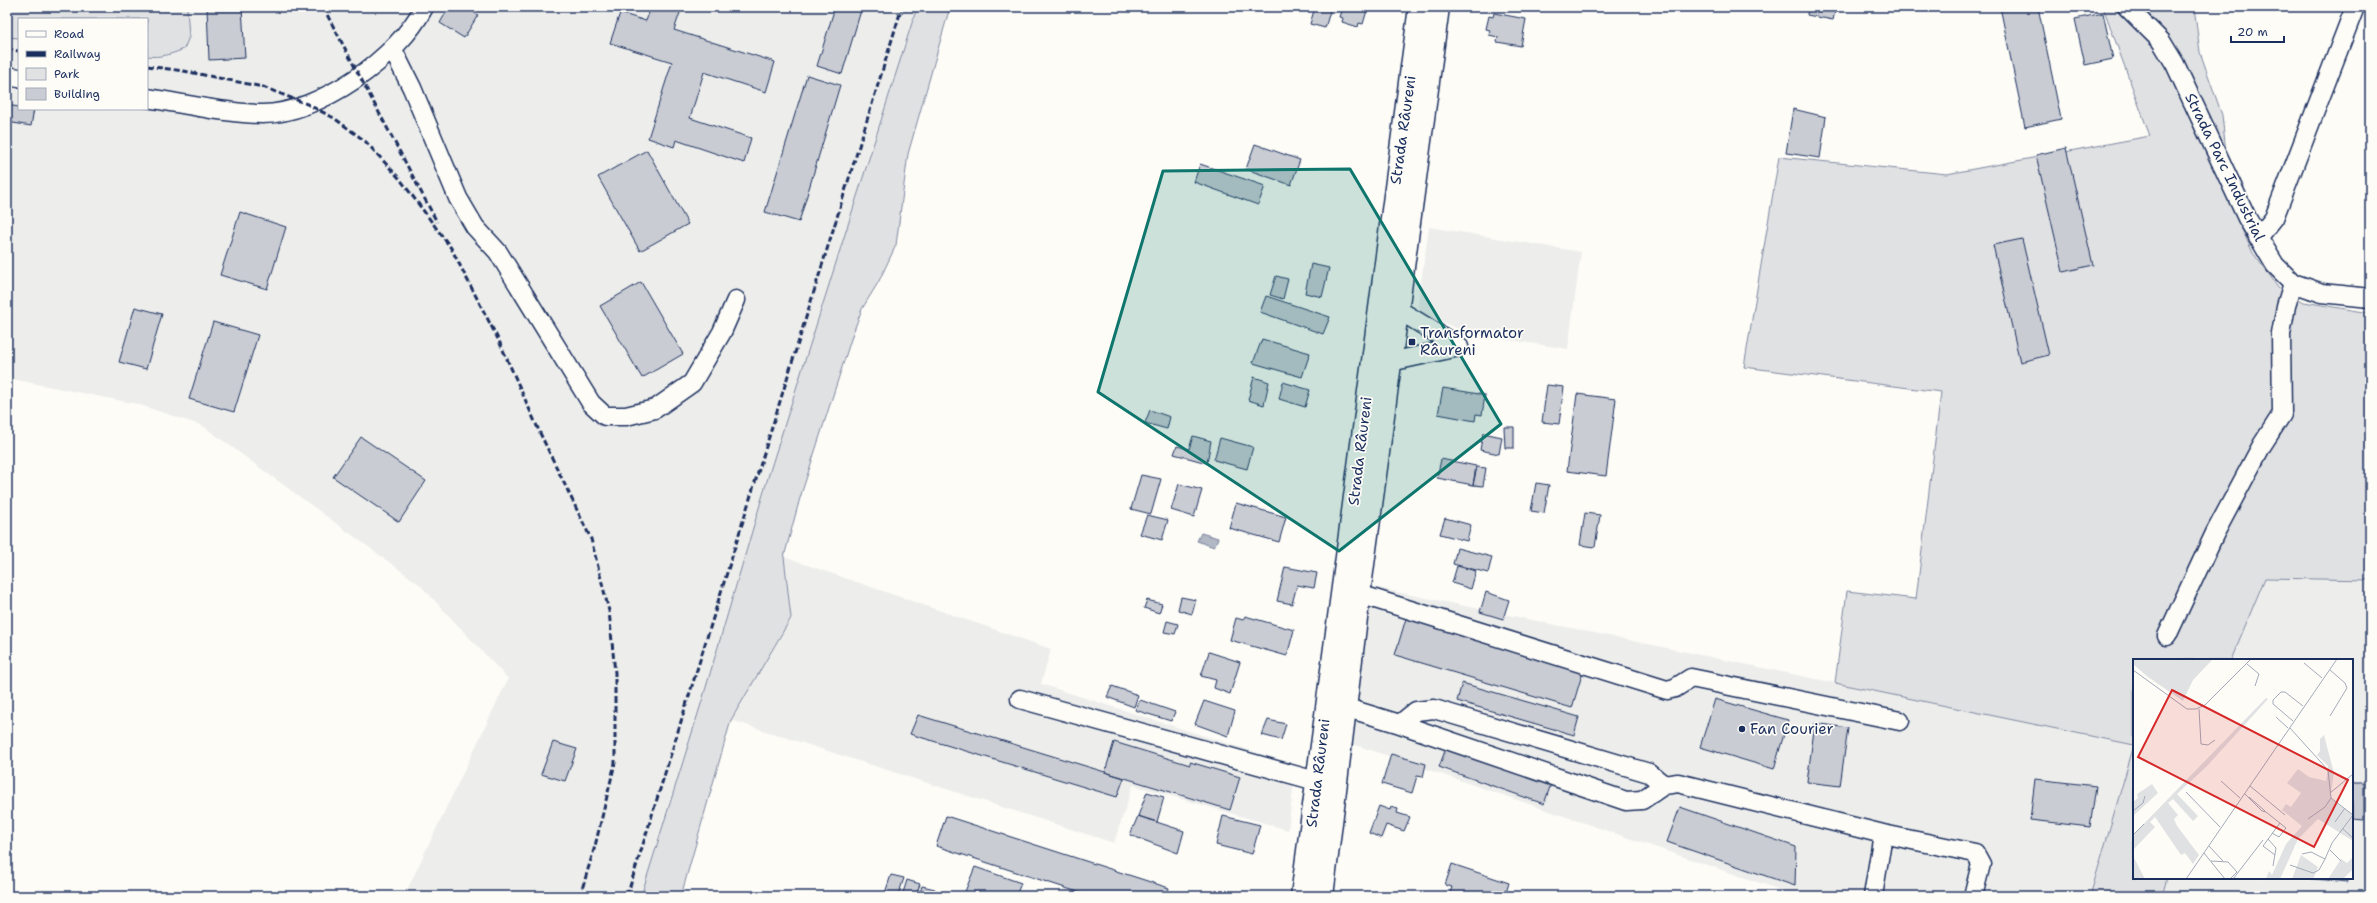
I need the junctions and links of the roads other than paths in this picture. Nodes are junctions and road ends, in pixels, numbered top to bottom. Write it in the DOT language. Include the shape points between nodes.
graph roads {
  1 [pos="424,7"];
  2 [pos="1420,7"];
  3 [pos="1438,7"];
  4 [pos="2127,7"];
  5 [pos="2355,7"];
  6 [pos="393,50"];
  7 [pos="7,76"];
  8 [pos="18,78"];
  9 [pos="148,98"];
  10 [pos="2258,238"];
  11 [pos="2294,283"];
  12 [pos="2370,298"];
  13 [pos="736,300"];
  14 [pos="1397,309"];
  15 [pos="1390,362"];
  16 [pos="1359,594"];
  17 [pos="2167,636"];
  18 [pos="1020,699"];
  19 [pos="1344,707"];
  20 [pos="1900,721"];
  21 [pos="1400,724"];
  22 [pos="1316,781"];
  23 [pos="1664,784"];
  24 [pos="1883,834"];
  25 [pos="1302,896"];
  26 [pos="1322,896"];
  27 [pos="1873,896"];
  28 [pos="1972,896"];
  1 -- 6 [label="street"];
  2 -- 22 [label="main road, Strada Râureni"];
  3 -- 14 [label="main road, Strada Râureni"];
  4 -- 10 [label="street, Strada Parc Industrial" via="2161,42 2175,64 2215,153"];
  5 -- 10 [label="street" via="2274,218"];
  6 -- 9 [label="street" via="362,75 307,104 288,110 262,114"];
  6 -- 13 [label="street" via="412,88 461,204 475,227 498,252 591,403 605,416 626,416 655,409 692,383 722,332"];
  7 -- 8 [label="street"];
  10 -- 11 [label="street, Strada Parc Industrial" via="2275,265"];
  11 -- 12 [label="street, Strada Parc Industrial" via="2322,293"];
  11 -- 17 [label="street" via="2286,306 2281,334 2282,414 2262,445 2215,533"];
  14 -- 15 [label="main road, Strada Râureni"];
  14 -- 15 [label="street" via="1459,347"];
  15 -- 16 [label="main road, Strada Râureni"];
  16 -- 19 [label="main road, Strada Râureni"];
  16 -- 20 [label="street" via="1667,690 1691,678"];
  18 -- 22 [label="street"];
  19 -- 21 [label="street"];
  19 -- 26 [label="main road, Strada Râureni"];
  21 -- 23 [label="street" via="1416,711 1434,709 1649,773"];
  21 -- 23 [label="street" via="1626,801 1642,800"];
  22 -- 25 [label="main road, Strada Râureni"];
  23 -- 24 [label="street" via="1678,783"];
  24 -- 27 [label="street"];
  24 -- 28 [label="street" via="1975,853 1981,864"];
}
